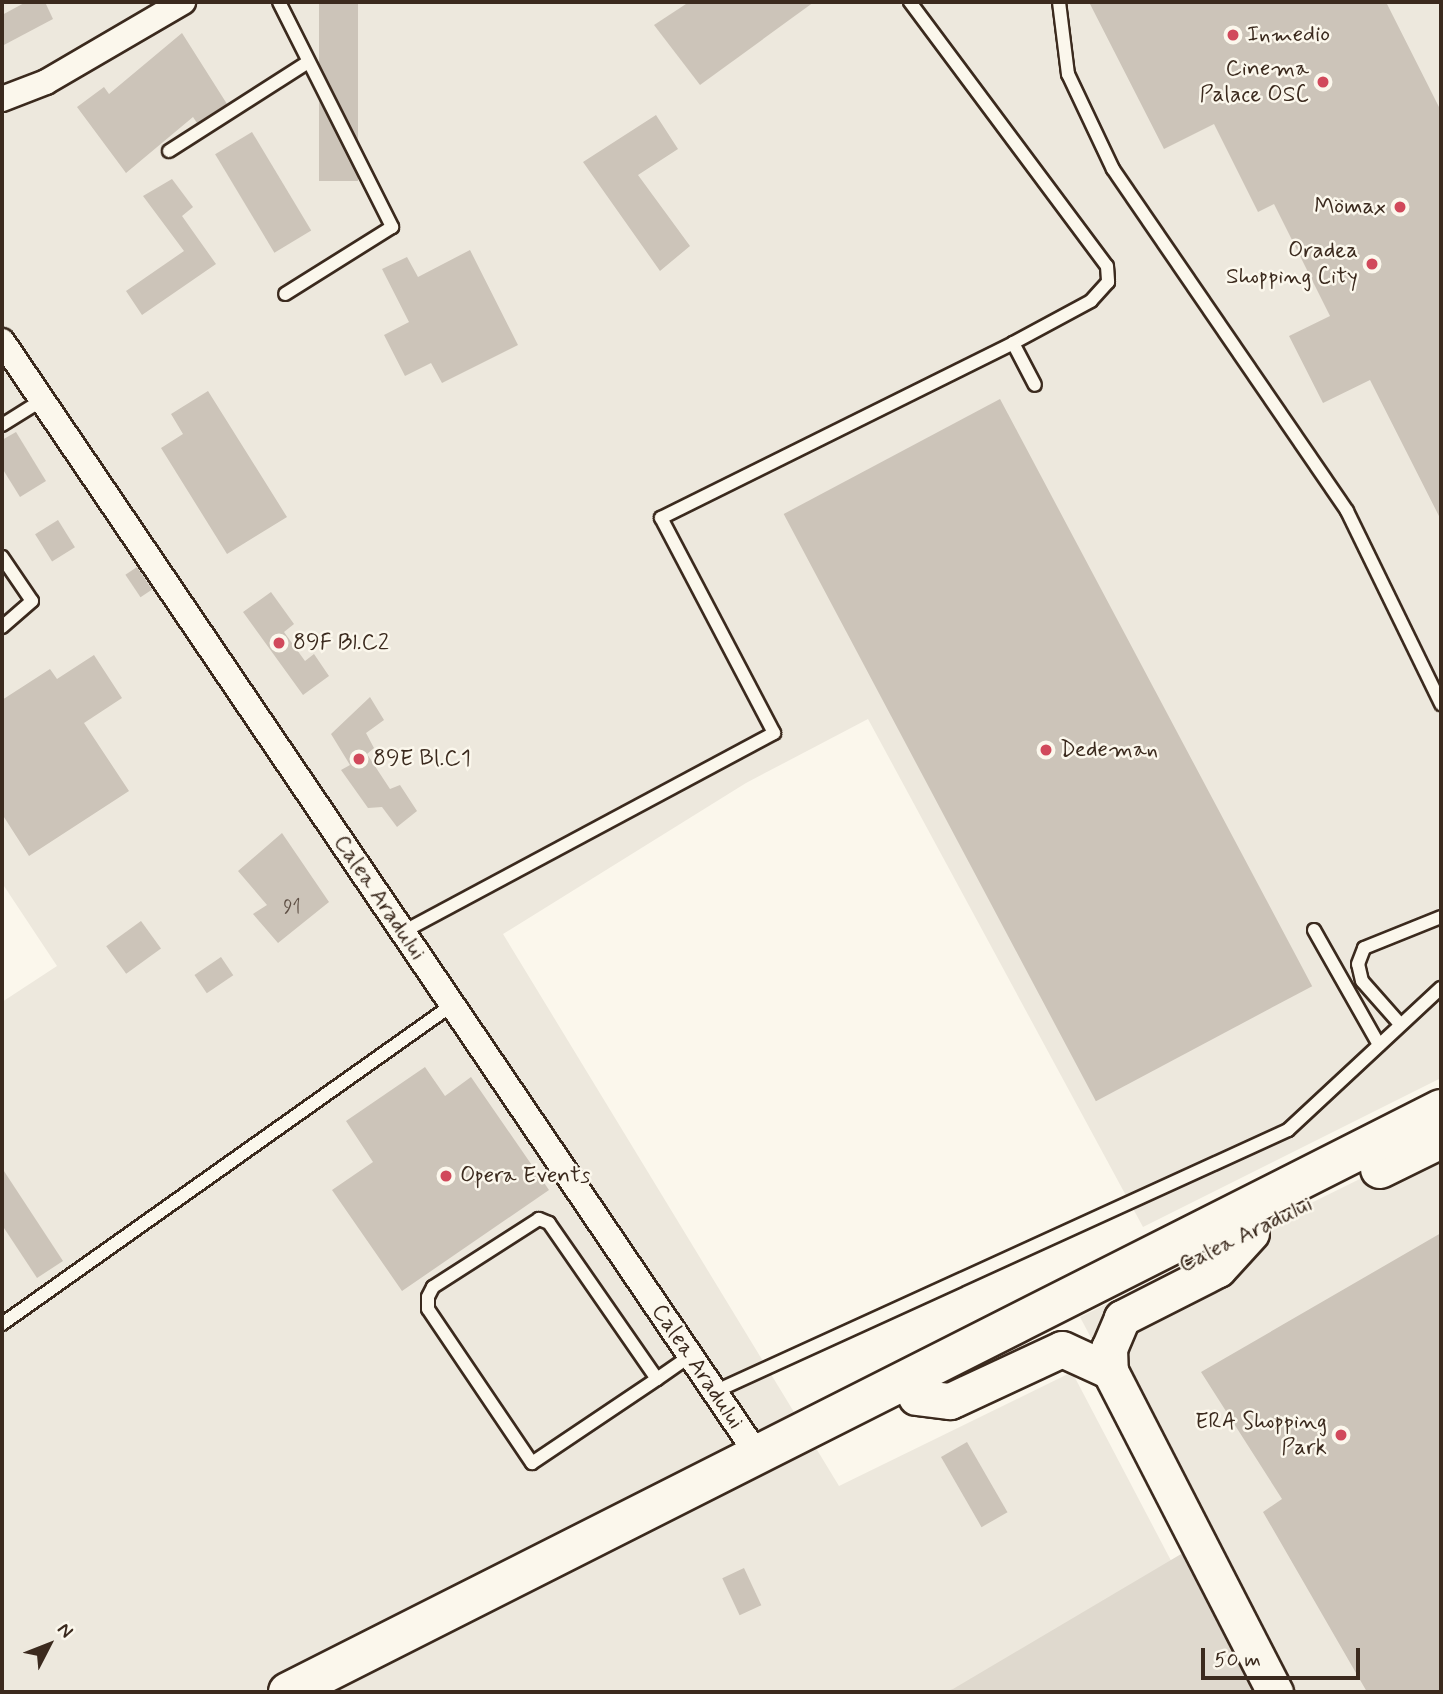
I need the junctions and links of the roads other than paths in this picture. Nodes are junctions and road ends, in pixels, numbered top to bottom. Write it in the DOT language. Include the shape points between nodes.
graph roads {
  1 [pos="183,2"];
  2 [pos="279,2"];
  3 [pos="911,2"];
  4 [pos="1059,2"];
  5 [pos="308,62"];
  6 [pos="2,99"];
  7 [pos="169,151"];
  8 [pos="285,294"];
  9 [pos="2,341"];
  10 [pos="1013,343"];
  11 [pos="1035,384"];
  12 [pos="42,400"];
  13 [pos="2,425"];
  14 [pos="2,557"];
  15 [pos="2,627"];
  16 [pos="1441,704"];
  17 [pos="1441,917"];
  18 [pos="1314,930"];
  19 [pos="403,932"];
  20 [pos="1441,988"];
  21 [pos="452,1005"];
  22 [pos="1400,1024"];
  23 [pos="1379,1045"];
  24 [pos="1441,1109"];
  25 [pos="1441,1139"];
  26 [pos="1251,1233"];
  27 [pos="2,1324"];
  28 [pos="690,1356"];
  29 [pos="1110,1371"];
  30 [pos="657,1379"];
  31 [pos="714,1392"];
  32 [pos="916,1397"];
  33 [pos="757,1454"];
  34 [pos="288,1692"];
  35 [pos="341,1692"];
  36 [pos="1275,1692"];
  1 -- 6 [label="street" via="46,82"];
  2 -- 5 [label="lane"];
  3 -- 10 [label="lane" via="1107,266 1108,282 1091,302"];
  4 -- 16 [label="lane" via="1068,74 1113,169 1347,510"];
  5 -- 7 [label="lane"];
  5 -- 8 [label="lane" via="392,227"];
  9 -- 12 [label="street, Calea Aradului"];
  10 -- 11 [label="lane"];
  10 -- 19 [label="lane" via="661,519 774,733"];
  12 -- 13 [label="lane"];
  12 -- 19 [label="street, Calea Aradului"];
  14 -- 15 [label="lane" via="32,601"];
  17 -- 22 [label="lane" via="1364,948 1358,964 1362,981"];
  18 -- 23 [label="lane"];
  19 -- 21 [label="street, Calea Aradului"];
  20 -- 22 [label="lane"];
  21 -- 27 [label="lane"];
  21 -- 28 [label="street, Calea Aradului"];
  22 -- 23 [label="lane"];
  23 -- 31 [label="lane" via="1312,1112 1266,1141"];
  24 -- 33 [label="highway, Calea Aradului"];
  25 -- 26 [label="highway, Calea Aradului"];
  26 -- 29 [label="street" via="1218,1269 1122,1318 1108,1348"];
  26 -- 32 [label="highway, Calea Aradului"];
  28 -- 30 [label="lane"];
  28 -- 31 [label="street, Calea Aradului"];
  29 -- 32 [label="street" via="1062,1349 950,1401"];
  29 -- 36 [label="street"];
  30 -- 30 [label="lane" via="532,1463 428,1309 428,1297 433,1287 539,1219 549,1223"];
  31 -- 33 [label="street, Calea Aradului"];
  32 -- 35 [label="highway, Calea Aradului"];
  33 -- 34 [label="highway, Calea Aradului"];
}
